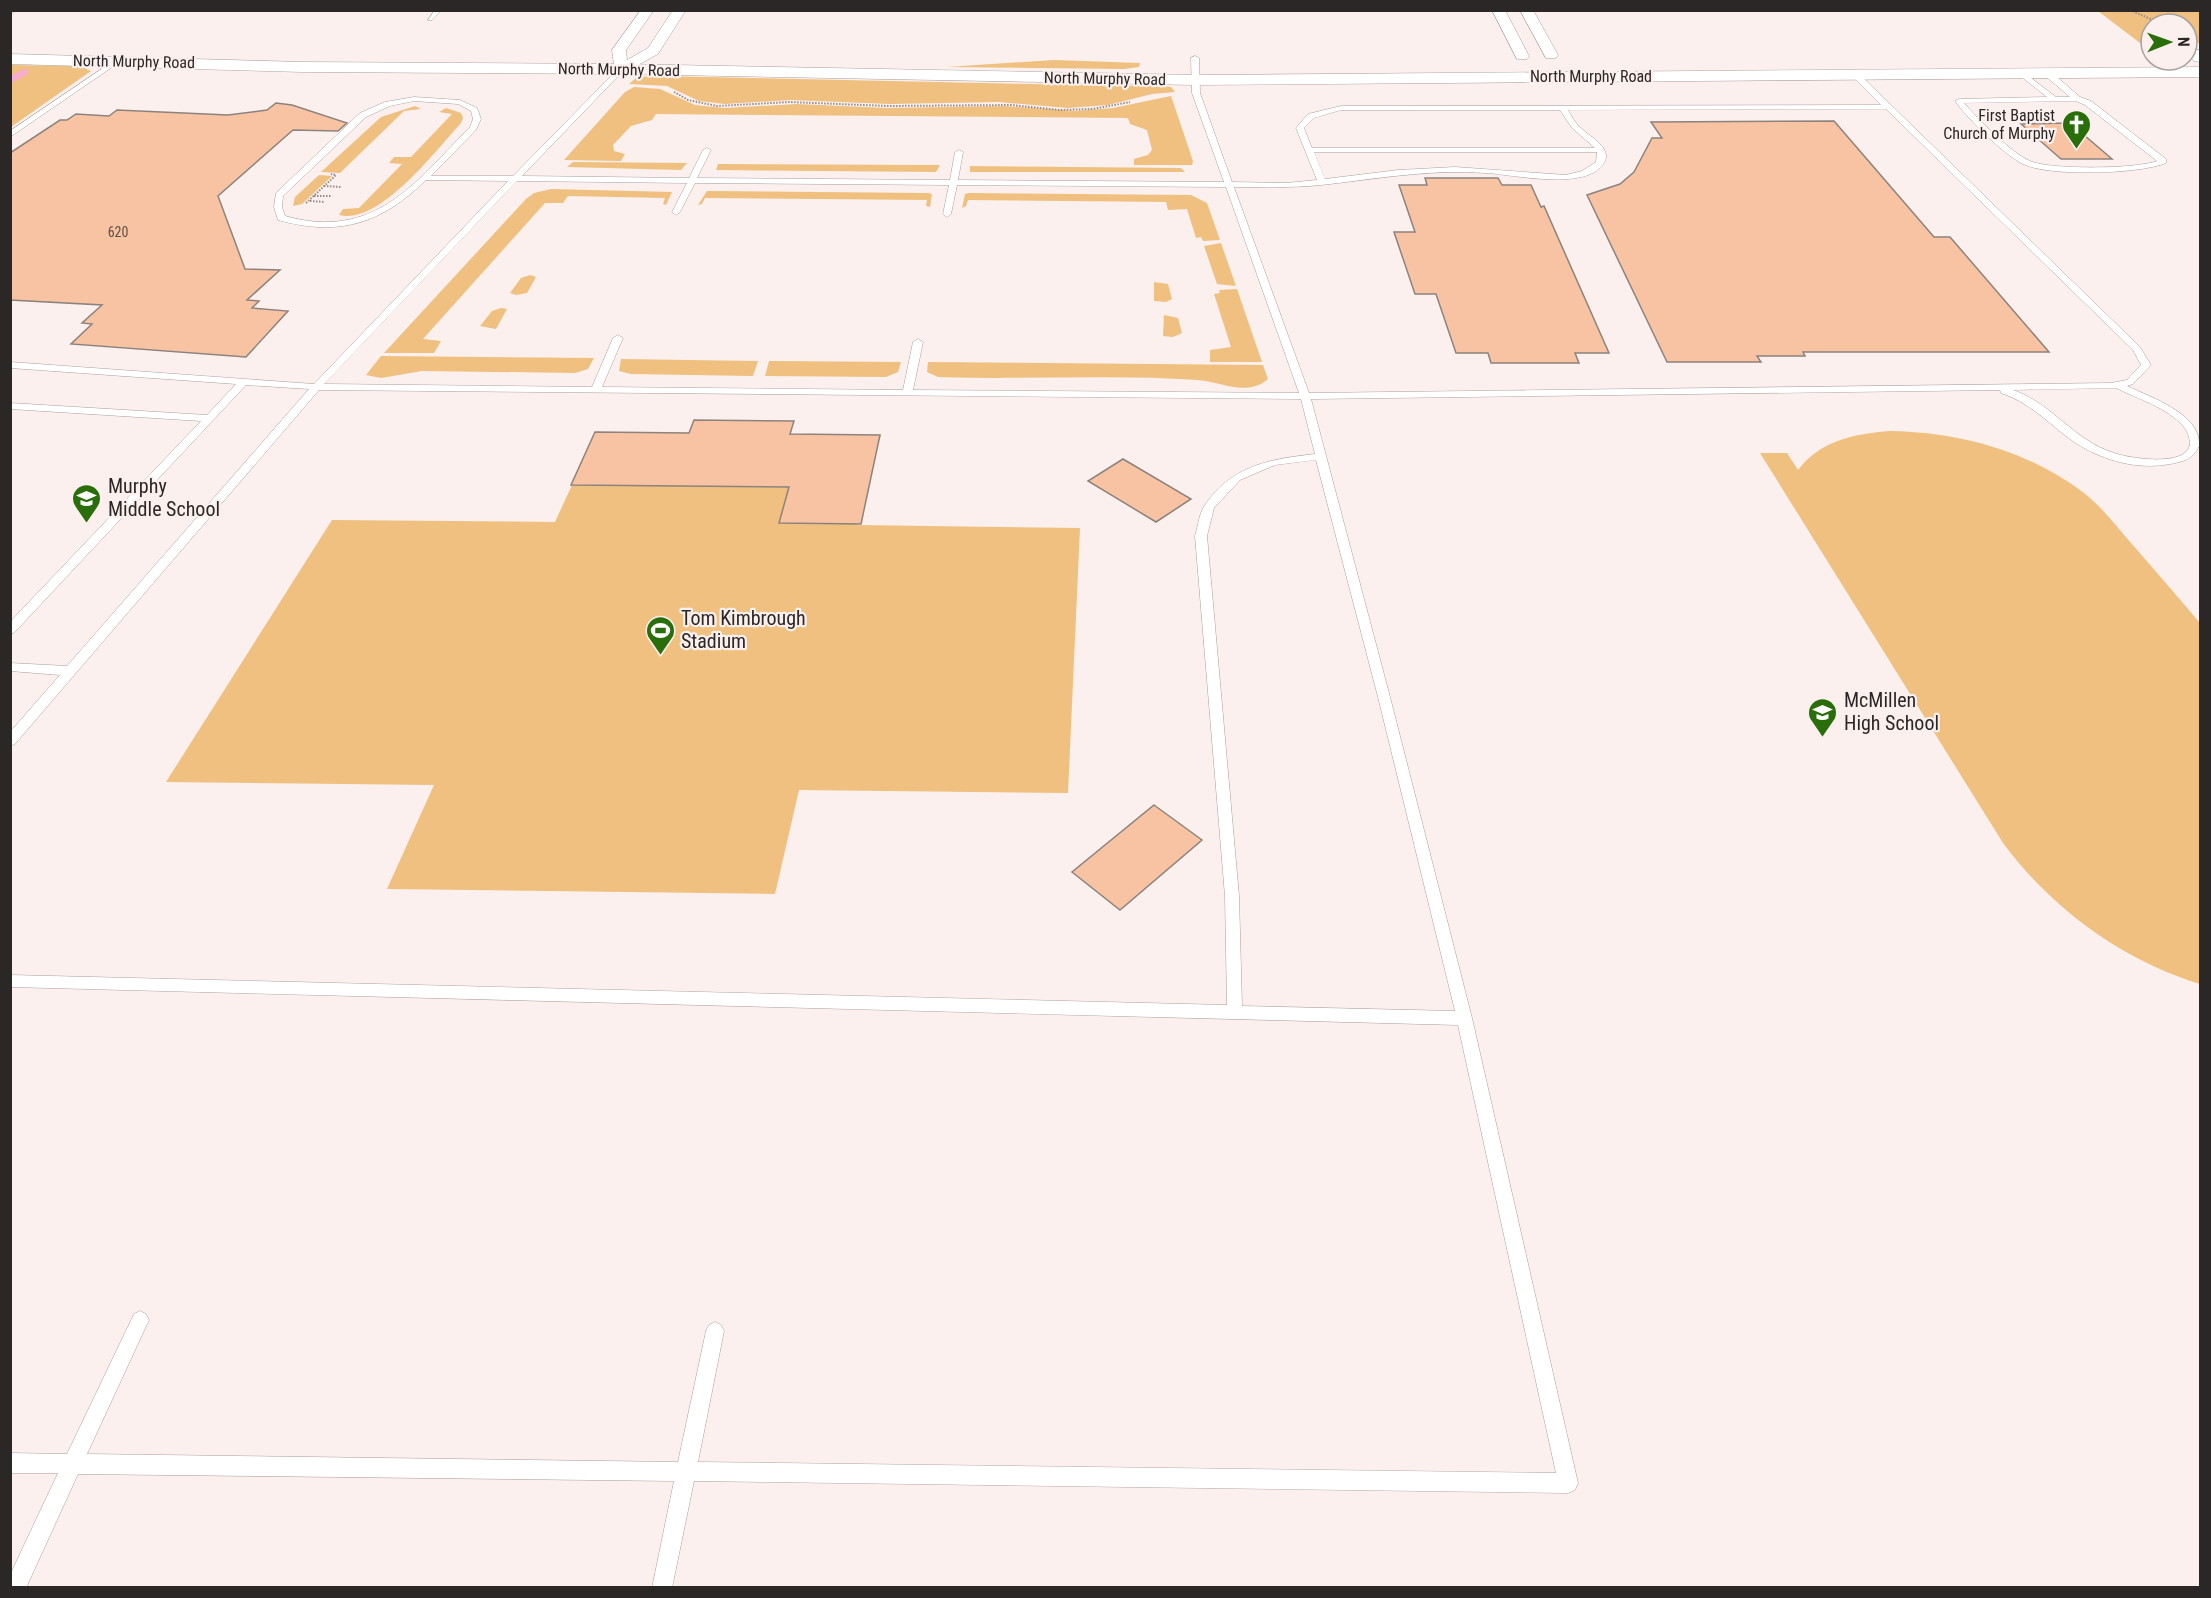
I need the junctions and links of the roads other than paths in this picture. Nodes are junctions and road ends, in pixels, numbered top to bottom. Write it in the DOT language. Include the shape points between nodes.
graph roads {
  1 [pos="439,10"];
  2 [pos="648,10"];
  3 [pos="680,10"];
  4 [pos="1498,10"];
  5 [pos="1526,10"];
  6 [pos="430,19"];
  7 [pos="10,43"];
  8 [pos="71,44"];
  9 [pos="599,50"];
  10 [pos="619,50"];
  11 [pos="653,51"];
  12 [pos="676,51"];
  13 [pos="1551,55"];
  14 [pos="1573,55"];
  15 [pos="1499,56"];
  16 [pos="1522,56"];
  17 [pos="1189,58"];
  18 [pos="1218,58"];
  19 [pos="10,59"];
  20 [pos="117,61"];
  21 [pos="2139,64"];
  22 [pos="620,69"];
  23 [pos="2046,72"];
  24 [pos="2022,73"];
  25 [pos="1854,74"];
  26 [pos="1195,80"];
  27 [pos="2054,99"];
  28 [pos="2077,99"];
  29 [pos="1888,107"];
  30 [pos="1563,108"];
  31 [pos="10,135"];
  32 [pos="707,150"];
  33 [pos="1308,150"];
  34 [pos="1600,150"];
  35 [pos="959,152"];
  36 [pos="424,178"];
  37 [pos="514,178"];
  38 [pos="692,180"];
  39 [pos="1322,182"];
  40 [pos="953,183"];
  41 [pos="1229,186"];
  42 [pos="676,212"];
  43 [pos="946,214"];
  44 [pos="618,338"];
  45 [pos="918,342"];
  46 [pos="10,365"];
  47 [pos="244,381"];
  48 [pos="2118,385"];
  49 [pos="316,387"];
  50 [pos="1988,387"];
  51 [pos="596,390"];
  52 [pos="907,393"];
  53 [pos="1305,396"];
  54 [pos="10,406"];
  55 [pos="209,418"];
  56 [pos="1321,456"];
  57 [pos="10,630"];
  58 [pos="10,667"];
  59 [pos="71,671"];
  60 [pos="10,741"];
  61 [pos="10,981"];
  62 [pos="1235,1012"];
  63 [pos="1464,1018"];
  64 [pos="140,1320"];
  65 [pos="715,1331"];
  66 [pos="10,1463"];
  67 [pos="72,1464"];
  68 [pos="686,1471"];
  69 [pos="15,1587"];
  70 [pos="662,1587"];
  1 -- 6 [label="lane"];
  2 -- 10 [label="street"];
  3 -- 11 [label="street"];
  4 -- 16 [label="street"];
  5 -- 13 [label="street"];
  7 -- 8 [label="main road, North Murphy Road"];
  9 -- 10 [label="main road, North Murphy Road"];
  10 -- 11 [label="main road, North Murphy Road"];
  10 -- 22 [label="street"];
  11 -- 12 [label="main road, North Murphy Road"];
  11 -- 22 [label="street"];
  13 -- 14 [label="main road, North Murphy Road"];
  13 -- 16 [label="main road, North Murphy Road"];
  15 -- 16 [label="main road, North Murphy Road"];
  17 -- 18 [label="main road"];
  17 -- 26 [label="lane"];
  19 -- 20 [label="main road, North Murphy Road"];
  20 -- 22 [label="main road, North Murphy Road" via="303,67"];
  20 -- 31 [label="lane"];
  21 -- 23 [label="main road, North Murphy Road"];
  22 -- 26 [label="main road, North Murphy Road"];
  22 -- 37 [label="lane"];
  23 -- 24 [label="main road, North Murphy Road"];
  23 -- 28 [label="lane"];
  24 -- 25 [label="main road, North Murphy Road"];
  24 -- 27 [label="lane"];
  25 -- 26 [label="main road, North Murphy Road"];
  25 -- 29 [label="lane"];
  26 -- 41 [label="lane" via="1196,93"];
  27 -- 28 [label="lane"];
  27 -- 28 [label="lane" via="1959,101 2017,156 2038,167 2149,167 2163,161 2088,103"];
  29 -- 30 [label="lane"];
  29 -- 48 [label="lane" via="2137,349 2146,365 2130,382"];
  30 -- 33 [label="lane" via="1330,110 1311,116 1300,128"];
  30 -- 34 [label="lane" via="1579,131"];
  32 -- 38 [label="lane"];
  33 -- 34 [label="lane"];
  33 -- 39 [label="lane"];
  34 -- 39 [label="lane" via="1602,158 1596,166 1568,177 1464,170 1378,174"];
  35 -- 40 [label="lane"];
  36 -- 36 [label="lane" via="473,128 477,118 474,110 460,102 414,99 388,104 363,115 279,195 278,207 281,218 295,223 344,225 392,207"];
  36 -- 37 [label="lane"];
  37 -- 38 [label="lane"];
  37 -- 49 [label="lane"];
  38 -- 40 [label="lane"];
  38 -- 42 [label="lane"];
  39 -- 41 [label="lane"];
  40 -- 41 [label="lane"];
  40 -- 43 [label="lane"];
  41 -- 53 [label="lane"];
  44 -- 51 [label="lane"];
  45 -- 52 [label="lane"];
  46 -- 47 [label="lane"];
  47 -- 49 [label="lane"];
  47 -- 55 [label="lane"];
  48 -- 50 [label="lane"];
  48 -- 50 [label="lane" via="2161,405 2186,423 2196,440 2188,455 2166,462 2115,456 2072,436 2035,402"];
  49 -- 51 [label="lane"];
  49 -- 59 [label="lane"];
  50 -- 53 [label="lane"];
  51 -- 52 [label="lane"];
  52 -- 53 [label="lane"];
  53 -- 56 [label="lane"];
  54 -- 55 [label="lane"];
  55 -- 57 [label="lane"];
  56 -- 62 [label="lane" via="1273,462 1236,478 1209,507 1201,536 1232,896"];
  56 -- 63 [label="lane"];
  58 -- 59 [label="lane"];
  59 -- 60 [label="lane"];
  61 -- 62 [label="lane"];
  62 -- 63 [label="lane"];
  63 -- 68 [label="lane" via="1568,1483"];
  64 -- 67 [label="lane"];
  65 -- 68 [label="lane"];
  66 -- 67 [label="lane"];
  67 -- 68 [label="lane"];
  67 -- 69 [label="lane"];
  68 -- 70 [label="lane"];
}
